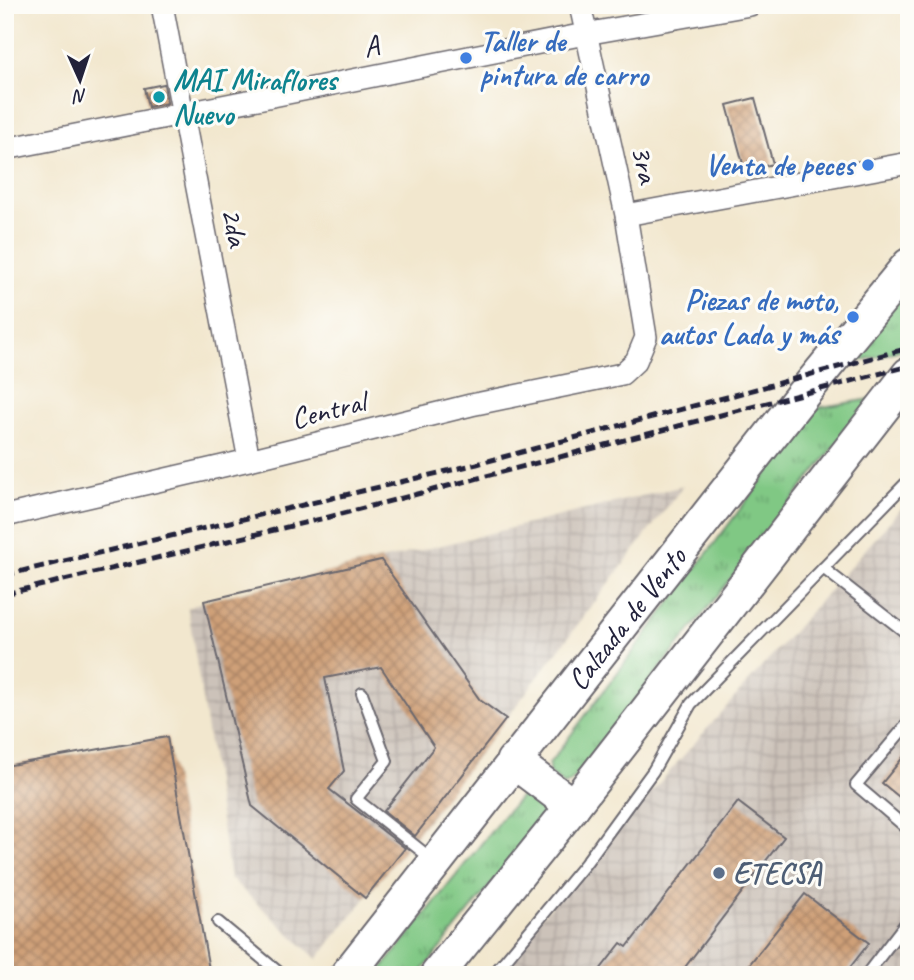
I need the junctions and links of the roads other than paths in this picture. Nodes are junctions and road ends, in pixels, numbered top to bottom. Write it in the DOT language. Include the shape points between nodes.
graph roads {
  1 [pos="162,5"];
  2 [pos="579,5"];
  3 [pos="750,5"];
  4 [pos="585,34"];
  5 [pos="183,114"];
  6 [pos="5,149"];
  7 [pos="909,163"];
  8 [pos="626,215"];
  9 [pos="909,265"];
  10 [pos="646,337"];
  11 [pos="909,374"];
  12 [pos="249,460"];
  13 [pos="909,480"];
  14 [pos="5,516"];
  15 [pos="823,568"];
  16 [pos="909,635"];
  17 [pos="362,693"];
  18 [pos="909,722"];
  19 [pos="513,761"];
  20 [pos="573,806"];
  21 [pos="909,830"];
  22 [pos="435,862"];
  23 [pos="909,919"];
  24 [pos="218,922"];
  25 [pos="282,975"];
  26 [pos="347,975"];
  27 [pos="437,975"];
  28 [pos="493,975"];
  29 [pos="866,975"];
  1 -- 5 [label="street, 2da"];
  2 -- 4 [label="street, 3ra"];
  3 -- 4 [label="street, A"];
  4 -- 5 [label="street, A"];
  4 -- 8 [label="street, 3ra"];
  5 -- 6 [label="street, A"];
  5 -- 12 [label="street, 2da"];
  7 -- 8 [label="street"];
  8 -- 10 [label="street, 3ra"];
  9 -- 19 [label="main road, Calzada de Vento"];
  10 -- 12 [label="street, Central" via="636,361 622,374 471,405"];
  11 -- 20 [label="main road"];
  12 -- 14 [label="street, Central"];
  13 -- 15 [label="lane"];
  15 -- 16 [label="lane"];
  15 -- 28 [label="lane" via="691,704 645,781 585,864"];
  17 -- 22 [label="lane" via="387,761 356,799"];
  18 -- 21 [label="lane" via="856,785"];
  19 -- 20 [label="main road"];
  19 -- 22 [label="main road, Calzada de Vento"];
  20 -- 27 [label="main road"];
  22 -- 26 [label="main road, Calzada de Vento"];
  23 -- 29 [label="lane"];
  24 -- 25 [label="lane"];
}
